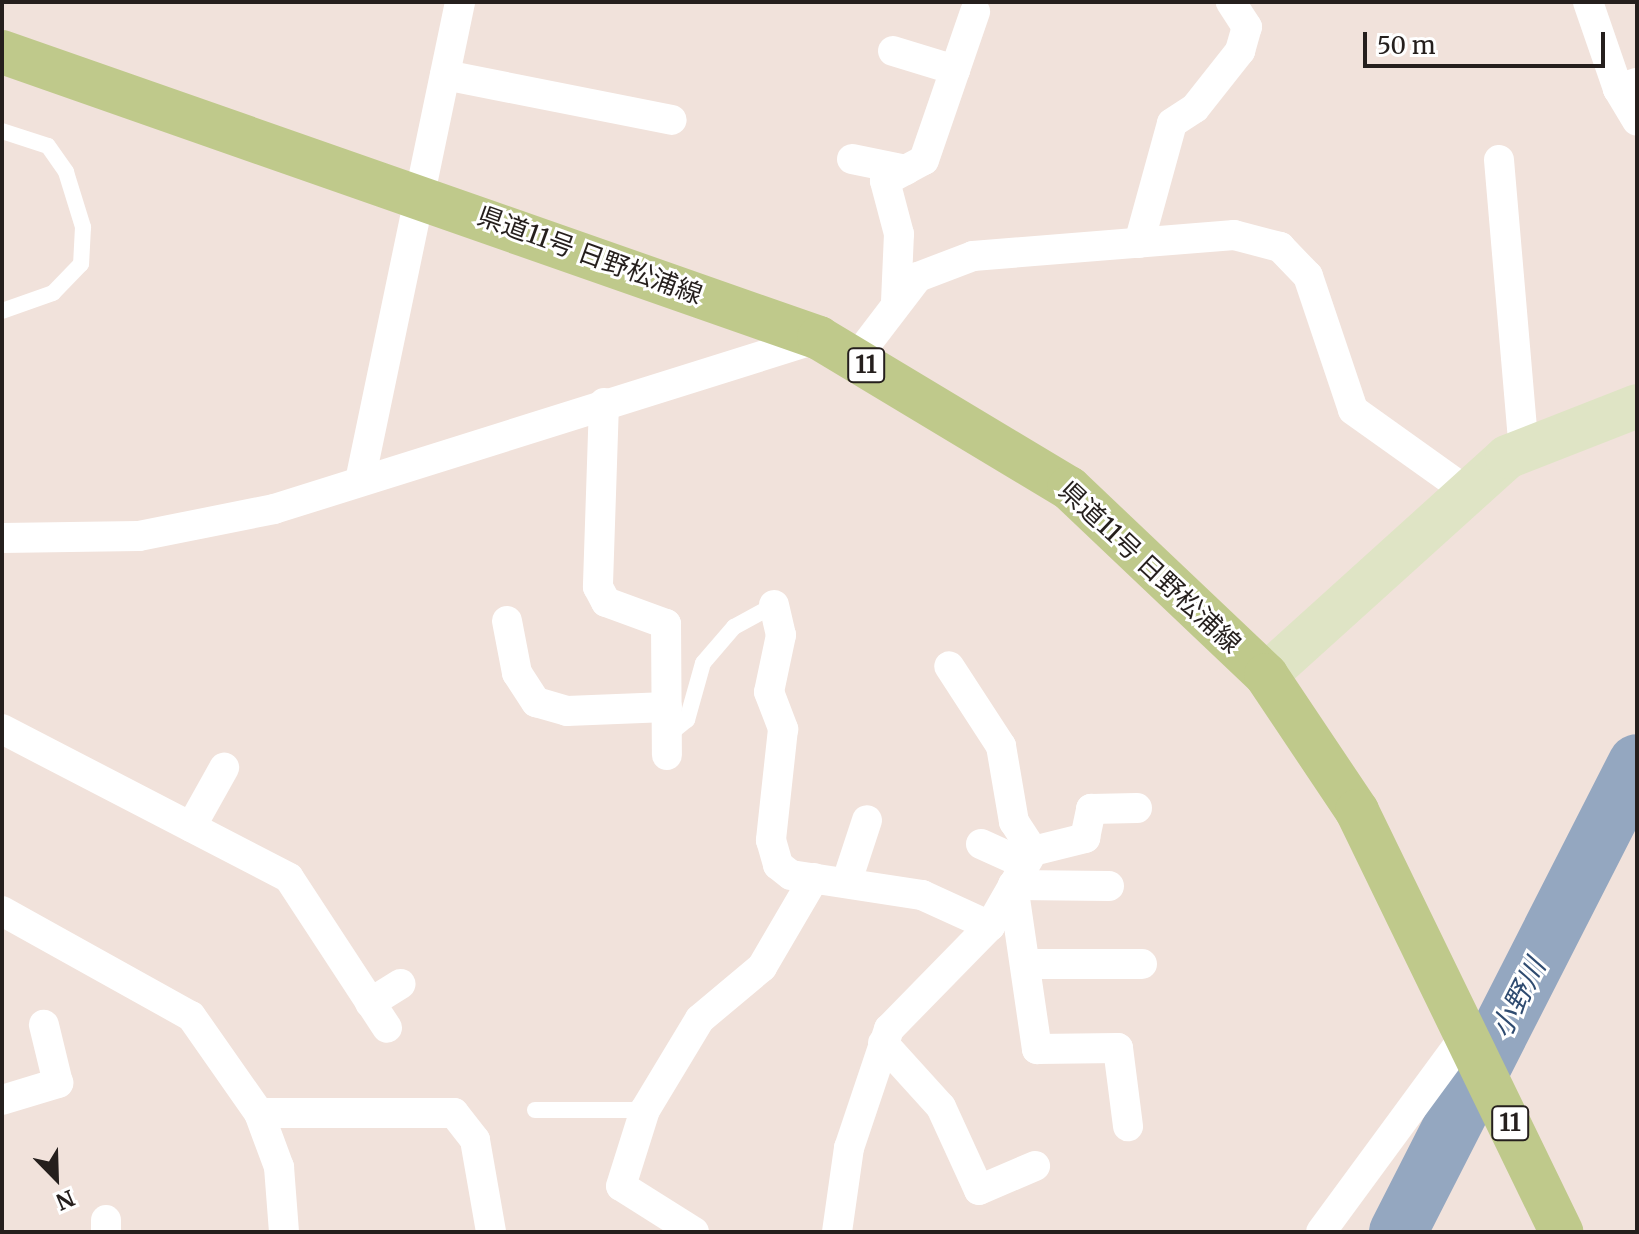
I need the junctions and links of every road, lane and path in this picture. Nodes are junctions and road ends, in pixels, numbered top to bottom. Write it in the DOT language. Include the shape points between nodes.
graph roads {
  1 [pos="460,2"];
  2 [pos="1231,2"];
  3 [pos="1588,2"];
  4 [pos="975,12"];
  5 [pos="893,51"];
  6 [pos="2,52"];
  7 [pos="955,70"];
  8 [pos="445,75"];
  9 [pos="1628,86"];
  10 [pos="672,120"];
  11 [pos="1637,121"];
  12 [pos="2,131"];
  13 [pos="852,159"];
  14 [pos="1499,160"];
  15 [pos="906,170"];
  16 [pos="418,193"];
  17 [pos="1139,243"];
  18 [pos="896,302"];
  19 [pos="2,311"];
  20 [pos="837,348"];
  21 [pos="604,403"];
  22 [pos="1637,406"];
  23 [pos="1524,450"];
  24 [pos="360,481"];
  25 [pos="1465,490"];
  26 [pos="2,538"];
  27 [pos="774,605"];
  28 [pos="507,621"];
  29 [pos="949,666"];
  30 [pos="1266,675"];
  31 [pos="2,729"];
  32 [pos="667,733"];
  33 [pos="224,768"];
  34 [pos="1137,808"];
  35 [pos="867,820"];
  36 [pos="191,827"];
  37 [pos="981,844"];
  38 [pos="1024,866"];
  39 [pos="814,878"];
  40 [pos="847,881"];
  41 [pos="1109,886"];
  42 [pos="2,911"];
  43 [pos="990,926"];
  44 [pos="1025,964"];
  45 [pos="1142,964"];
  46 [pos="400,984"];
  47 [pos="370,1003"];
  48 [pos="44,1025"];
  49 [pos="387,1028"];
  50 [pos="1467,1033"];
  51 [pos="883,1043"];
  52 [pos="2,1100"];
  53 [pos="535,1110"];
  54 [pos="645,1110"];
  55 [pos="259,1113"];
  56 [pos="1128,1126"];
  57 [pos="1035,1166"];
  58 [pos="1557,1223"];
  59 [pos="284,1232"];
  60 [pos="491,1232"];
  61 [pos="694,1232"];
  62 [pos="837,1232"];
  63 [pos="1321,1232"];
  1 -- 8 [label="street"];
  2 -- 17 [label="street" via="1247,27 1240,51 1195,108 1172,123"];
  3 -- 9 [label="street"];
  4 -- 7 [label="street"];
  5 -- 7 [label="street"];
  6 -- 16 [label="main road, 県道11号 日野松浦線 / 11"];
  7 -- 15 [label="street" via="924,160"];
  8 -- 10 [label="street"];
  8 -- 16 [label="street"];
  9 -- 11 [label="street"];
  12 -- 19 [label="lane" via="48,146 66,172 83,227 81,264 63,283"];
  13 -- 15 [label="street"];
  14 -- 23 [label="street"];
  15 -- 18 [label="street" via="885,181 899,234"];
  16 -- 20 [label="main road, 県道11号 日野松浦線 / 11"];
  16 -- 24 [label="street"];
  17 -- 18 [label="street" via="973,256 918,277"];
  17 -- 25 [label="street" via="1234,235 1280,247 1308,276 1326,317 1353,410"];
  18 -- 20 [label="street"];
  20 -- 21 [label="street"];
  20 -- 30 [label="main road, 県道11号 日野松浦線 / 11" via="1069,488"];
  21 -- 24 [label="street"];
  21 -- 32 [label="street" via="598,587 606,602 666,624"];
  22 -- 23 [label="street"];
  23 -- 25 [label="street"];
  24 -- 26 [label="street" via="274,509 139,536"];
  25 -- 30 [label="street"];
  27 -- 32 [label="lane" via="734,627 703,663 687,720"];
  27 -- 39 [label="street" via="781,635 769,692 783,729 771,840 778,865"];
  28 -- 32 [label="street" via="517,673 536,702"];
  29 -- 38 [label="street" via="1001,746"];
  30 -- 50 [label="main road, 県道11号 日野松浦線 / 11" via="1357,811"];
  31 -- 36 [label="street"];
  33 -- 36 [label="street"];
  34 -- 38 [label="street" via="1091,809 1085,838"];
  35 -- 40 [label="street"];
  36 -- 47 [label="street" via="289,878"];
  37 -- 38 [label="street"];
  38 -- 41 [label="street"];
  38 -- 43 [label="street"];
  38 -- 44 [label="street"];
  39 -- 40 [label="street"];
  39 -- 54 [label="street" via="762,967 700,1019"];
  40 -- 43 [label="street" via="922,895"];
  42 -- 55 [label="street" via="191,1016"];
  43 -- 51 [label="street"];
  44 -- 45 [label="street"];
  44 -- 56 [label="street" via="1037,1049 1118,1048"];
  46 -- 47 [label="street"];
  47 -- 49 [label="street"];
  48 -- 52 [label="street" via="58,1083"];
  50 -- 58 [label="main road, 県道11号 日野松浦線 / 11"];
  50 -- 63 [label="street"];
  51 -- 57 [label="street" via="941,1107 979,1190"];
  51 -- 62 [label="street" via="849,1148"];
  53 -- 54 [label="lane"];
  54 -- 61 [label="street" via="621,1186"];
  55 -- 59 [label="street" via="279,1167"];
  55 -- 60 [label="street" via="454,1113 475,1140"];
}
